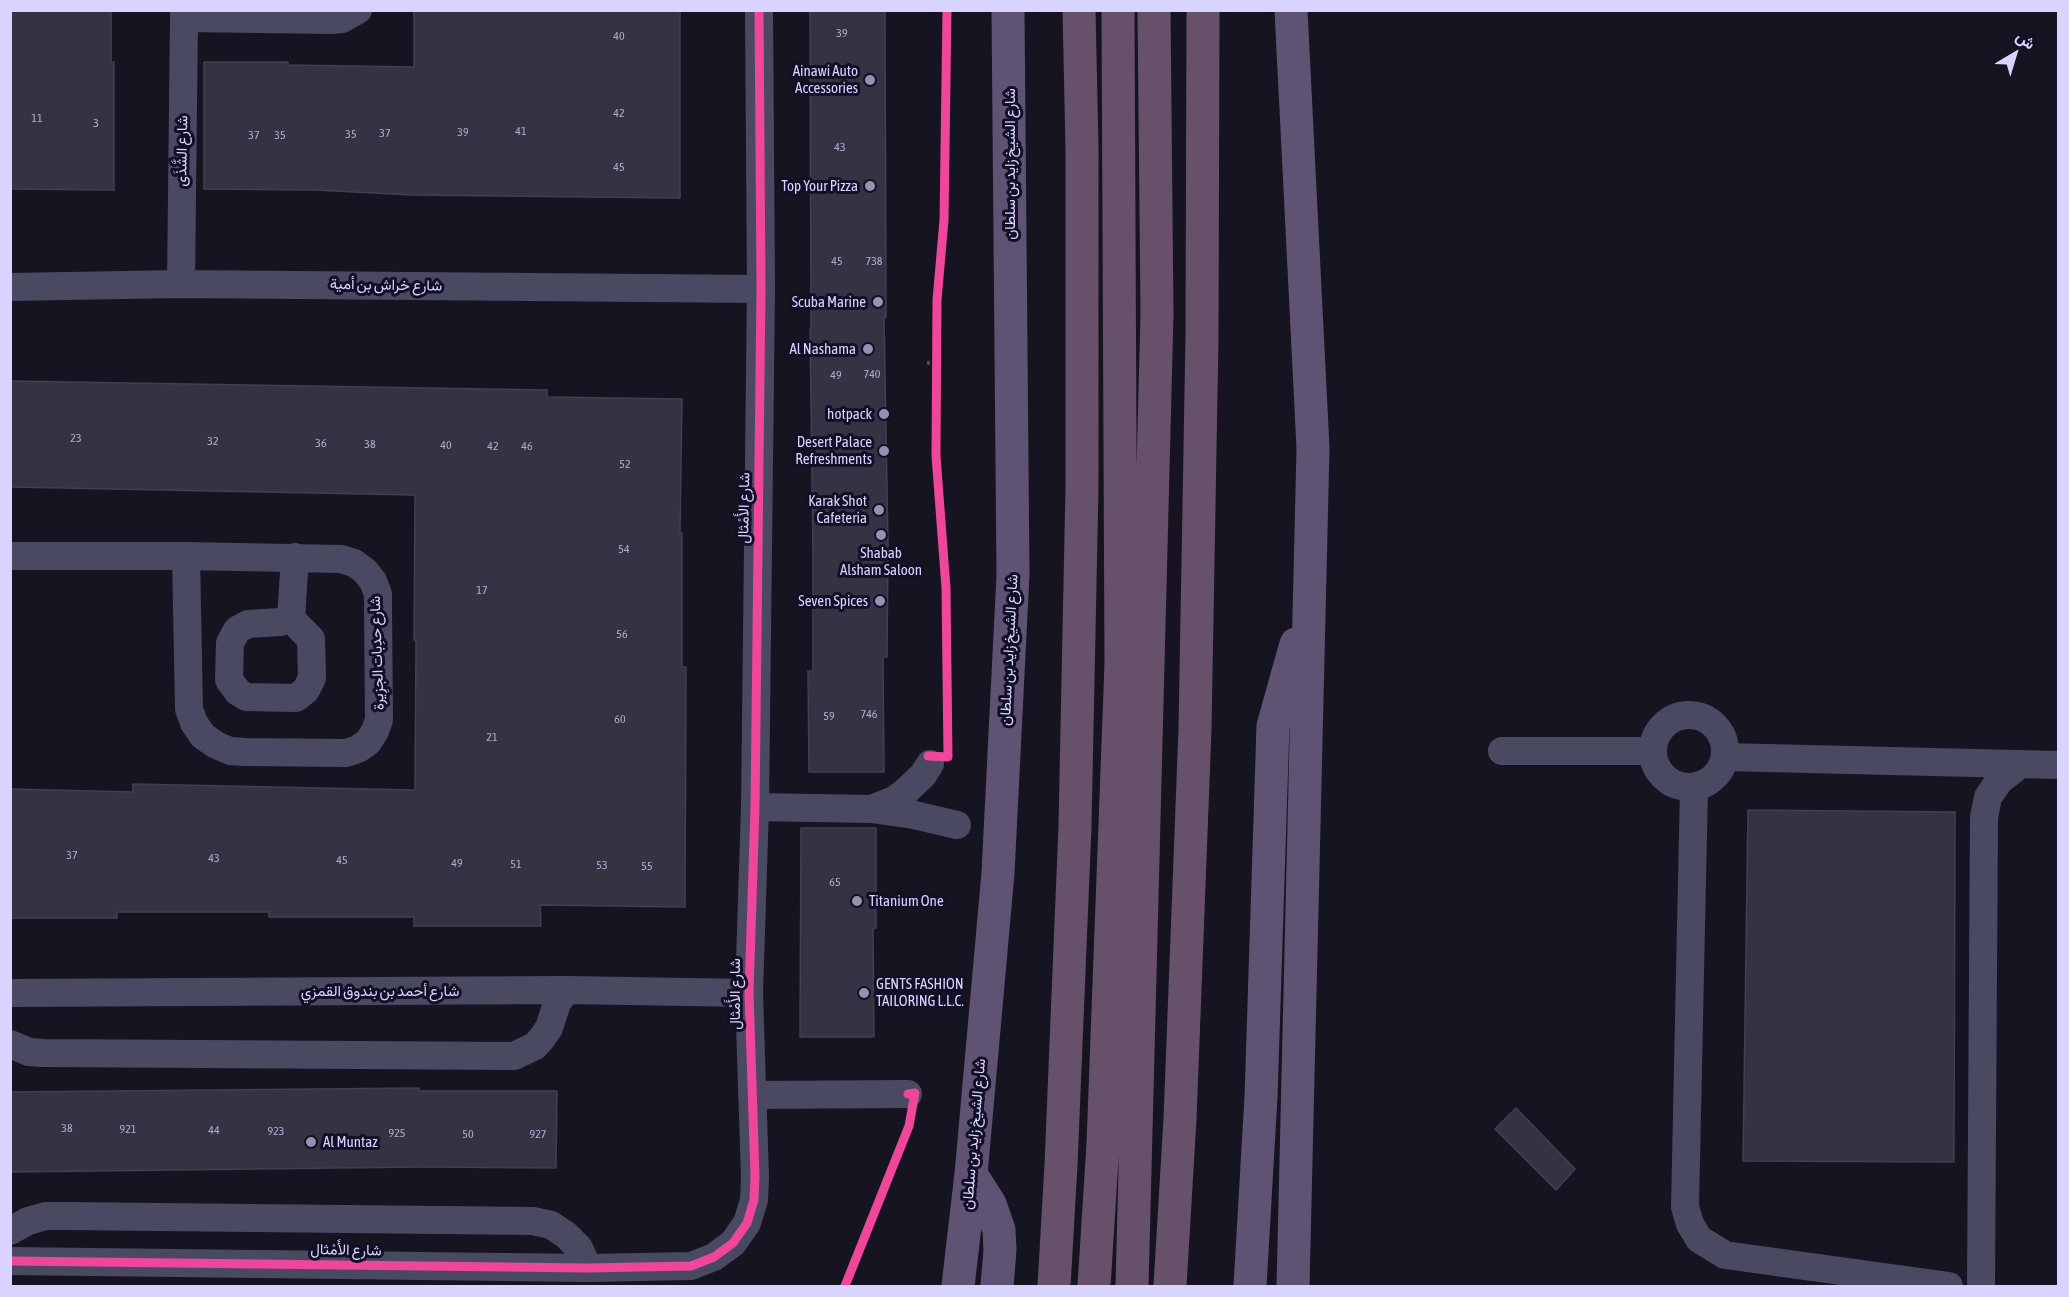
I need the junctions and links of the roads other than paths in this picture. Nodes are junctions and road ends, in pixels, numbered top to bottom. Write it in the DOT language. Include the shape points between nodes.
graph roads {
  1 [pos="358,10"];
  2 [pos="759,10"];
  3 [pos="1008,10"];
  4 [pos="1079,10"];
  5 [pos="1118,10"];
  6 [pos="1154,10"];
  7 [pos="1203,10"];
  8 [pos="1291,10"];
  9 [pos="184,14"];
  10 [pos="181,284"];
  11 [pos="10,287"];
  12 [pos="761,289"];
  13 [pos="10,555"];
  14 [pos="186,556"];
  15 [pos="295,557"];
  16 [pos="1309,598"];
  17 [pos="291,618"];
  18 [pos="1502,751"];
  19 [pos="1653,751"];
  20 [pos="1725,757"];
  21 [pos="930,764"];
  22 [pos="2021,764"];
  23 [pos="2058,765"];
  24 [pos="1694,787"];
  25 [pos="754,807"];
  26 [pos="871,809"];
  27 [pos="957,825"];
  28 [pos="566,990"];
  29 [pos="10,993"];
  30 [pos="749,993"];
  31 [pos="10,1044"];
  32 [pos="908,1094"];
  33 [pos="753,1095"];
  34 [pos="971,1174"];
  35 [pos="10,1231"];
  36 [pos="10,1260"];
  37 [pos="588,1268"];
  38 [pos="958,1287"];
  39 [pos="997,1287"];
  40 [pos="1054,1287"];
  41 [pos="1094,1287"];
  42 [pos="1132,1287"];
  43 [pos="1170,1287"];
  44 [pos="1250,1287"];
  45 [pos="1293,1287"];
  46 [pos="1949,1287"];
  47 [pos="1981,1287"];
  1 -- 9 [label="street, شارع الشَّذَى" via="331,20"];
  2 -- 12 [label="street, شارع الأَمْثال"];
  3 -- 34 [label="main road, شارع الشيخ زايد بن سلطان" via="1013,575 998,873"];
  4 -- 40 [label="highway" via="1082,487 1075,826"];
  5 -- 41 [label="highway" via="1121,664"];
  6 -- 42 [label="highway" via="1157,314"];
  7 -- 43 [label="highway" via="1195,729"];
  8 -- 16 [label="main road" via="1313,448"];
  9 -- 10 [label="street, شارع الشَّذَى"];
  10 -- 11 [label="street, شارع خراش بن أمية"];
  10 -- 12 [label="street, شارع خراش بن أمية"];
  12 -- 25 [label="street, شارع الأَمْثال"];
  13 -- 14 [label="street, شارع حدِبات الجزِيرة"];
  14 -- 15 [label="street, شارع حدِبات الجزِيرة"];
  14 -- 15 [label="street, شارع حدِبات الجزِيرة" via="189,709 203,736 230,751 346,753 368,742 379,720 378,594 373,581 354,563"];
  15 -- 17 [label="street"];
  16 -- 44 [label="main road" via="1273,726 1261,1097"];
  16 -- 45 [label="main road"];
  18 -- 19 [label="street"];
  19 -- 20 [label="street" via="1661,728 1670,720 1694,715 1705,718 1721,734"];
  19 -- 24 [label="street" via="1661,774 1677,784"];
  20 -- 22 [label="street"];
  20 -- 24 [label="street" via="1715,777"];
  21 -- 26 [label="street" via="905,792"];
  22 -- 23 [label="street"];
  22 -- 47 [label="street" via="1999,781 1988,797 1984,818"];
  24 -- 46 [label="street" via="1684,1207 1690,1224 1700,1239 1725,1255"];
  25 -- 26 [label="street"];
  25 -- 30 [label="street, شارع الأَمْثال"];
  26 -- 27 [label="street"];
  28 -- 29 [label="street, شارع أحمد بن بندوق القمزي"];
  28 -- 30 [label="street, شارع أحمد بن بندوق القمزي"];
  28 -- 31 [label="street" via="542,1038 514,1056 42,1053"];
  30 -- 33 [label="street, شارع الأَمْثال"];
  32 -- 33 [label="street"];
  33 -- 37 [label="street, شارع الأَمْثال" via="754,1200 747,1223 733,1243 714,1257 691,1266"];
  34 -- 38 [label="main road, شارع الشيخ زايد بن سلطان"];
  34 -- 39 [label="main road" via="990,1204 999,1230"];
  35 -- 37 [label="street" via="46,1216 533,1221 566,1235 579,1248"];
  36 -- 37 [label="street, شارع الأَمْثال"];
}
